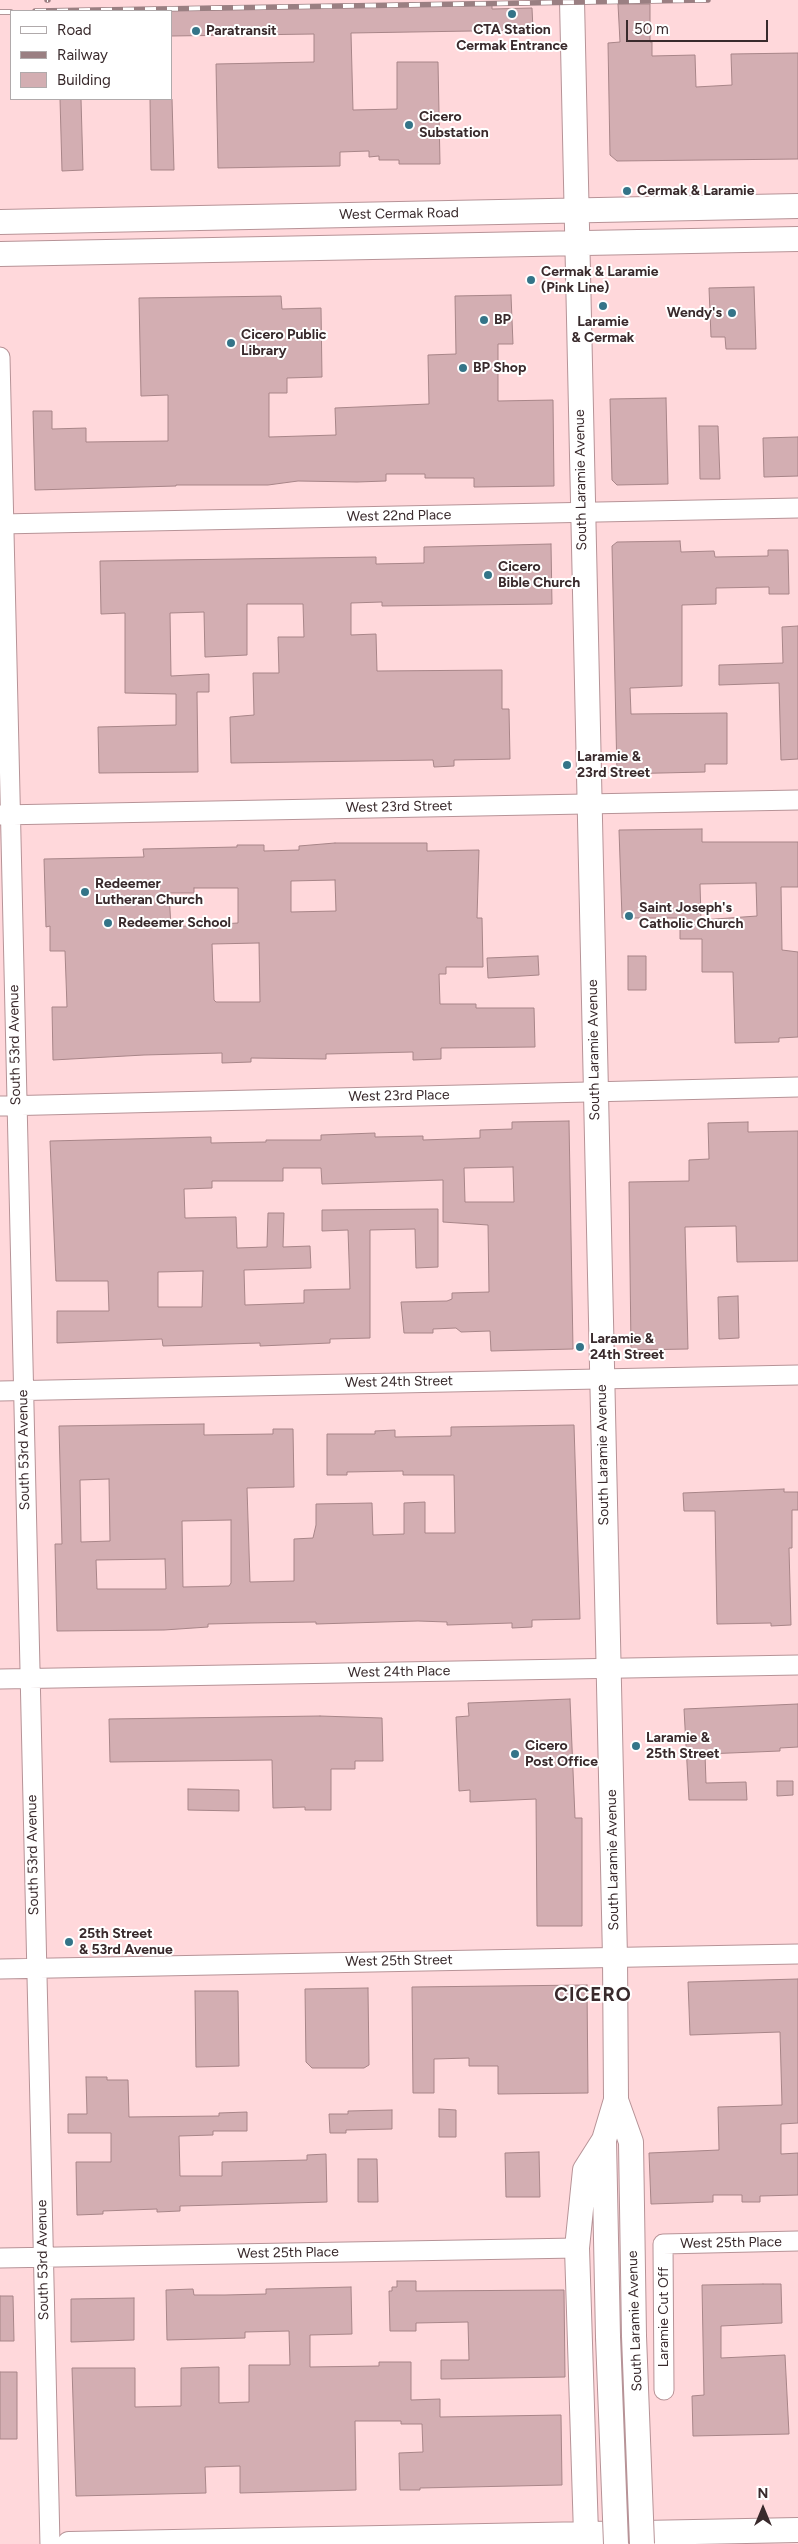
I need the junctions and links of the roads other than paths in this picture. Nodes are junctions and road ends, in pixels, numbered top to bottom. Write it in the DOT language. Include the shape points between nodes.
graph roads {
  1 [pos="572,0"];
  2 [pos="798,206"];
  3 [pos="575,211"];
  4 [pos="0,222"];
  5 [pos="798,239"];
  6 [pos="575,243"];
  7 [pos="0,254"];
  8 [pos="0,357"];
  9 [pos="798,508"];
  10 [pos="582,512"];
  11 [pos="2,524"];
  12 [pos="798,800"];
  13 [pos="588,804"];
  14 [pos="5,815"];
  15 [pos="798,1087"];
  16 [pos="595,1091"];
  17 [pos="8,1105"];
  18 [pos="798,1375"];
  19 [pos="602,1378"];
  20 [pos="0,1390"];
  21 [pos="23,1390"];
  22 [pos="798,1665"];
  23 [pos="608,1669"];
  24 [pos="29,1678"];
  25 [pos="0,1679"];
  26 [pos="798,1954"];
  27 [pos="615,1957"];
  28 [pos="36,1968"];
  29 [pos="0,1969"];
  30 [pos="616,2100"];
  31 [pos="604,2140"];
  32 [pos="798,2241"];
  33 [pos="663,2244"];
  34 [pos="577,2248"];
  35 [pos="0,2258"];
  36 [pos="43,2258"];
  37 [pos="664,2390"];
  38 [pos="798,2530"];
  39 [pos="586,2534"];
  40 [pos="50,2544"];
  41 [pos="69,2544"];
  42 [pos="616,2544"];
  43 [pos="642,2544"];
  1 -- 3 [label="main road, South Laramie Avenue"];
  2 -- 3 [label="main road, West Cermak Road"];
  3 -- 4 [label="main road, West Cermak Road"];
  3 -- 6 [label="main road, South Laramie Avenue"];
  5 -- 6 [label="main road"];
  6 -- 7 [label="main road"];
  6 -- 10 [label="main road, South Laramie Avenue"];
  8 -- 11 [label="street, South 53rd Avenue"];
  9 -- 10 [label="street, West 22nd Place"];
  10 -- 11 [label="street, West 22nd Place"];
  10 -- 13 [label="main road, South Laramie Avenue"];
  11 -- 14 [label="street, South 53rd Avenue"];
  12 -- 13 [label="street, West 23rd Street"];
  13 -- 14 [label="street, West 23rd Street"];
  13 -- 16 [label="main road, South Laramie Avenue"];
  14 -- 17 [label="street, South 53rd Avenue"];
  15 -- 16 [label="street, West 23rd Place"];
  16 -- 17 [label="street, West 23rd Place"];
  16 -- 19 [label="main road, South Laramie Avenue"];
  17 -- 21 [label="street, South 53rd Avenue"];
  18 -- 19 [label="street, West 24th Street"];
  19 -- 21 [label="street, West 24th Street"];
  19 -- 23 [label="main road, South Laramie Avenue"];
  20 -- 21 [label="street, West 24th Street"];
  21 -- 24 [label="street, South 53rd Avenue"];
  22 -- 23 [label="street, West 24th Place"];
  23 -- 24 [label="street, West 24th Place"];
  23 -- 27 [label="main road, South Laramie Avenue"];
  24 -- 25 [label="street, West 24th Place"];
  24 -- 28 [label="street, South 53rd Avenue"];
  26 -- 27 [label="street, West 25th Street"];
  27 -- 28 [label="street, West 25th Street"];
  27 -- 30 [label="main road, South Laramie Avenue"];
  28 -- 29 [label="street, West 25th Street"];
  28 -- 36 [label="street, South 53rd Avenue"];
  30 -- 31 [label="main road, South Laramie Avenue"];
  30 -- 43 [label="main road, South Laramie Avenue, bridge" via="631,2142"];
  31 -- 34 [label="main road" via="585,2170"];
  31 -- 42 [label="main road, South Laramie Avenue, bridge"];
  32 -- 33 [label="street, West 25th Place"];
  33 -- 37 [label="street, Laramie Cut Off"];
  34 -- 36 [label="street, West 25th Place"];
  34 -- 39 [label="main road"];
  35 -- 36 [label="street, West 25th Place"];
  36 -- 40 [label="street, South 53rd Avenue"];
  38 -- 39 [label="main road"];
  39 -- 41 [label="main road"];
}
